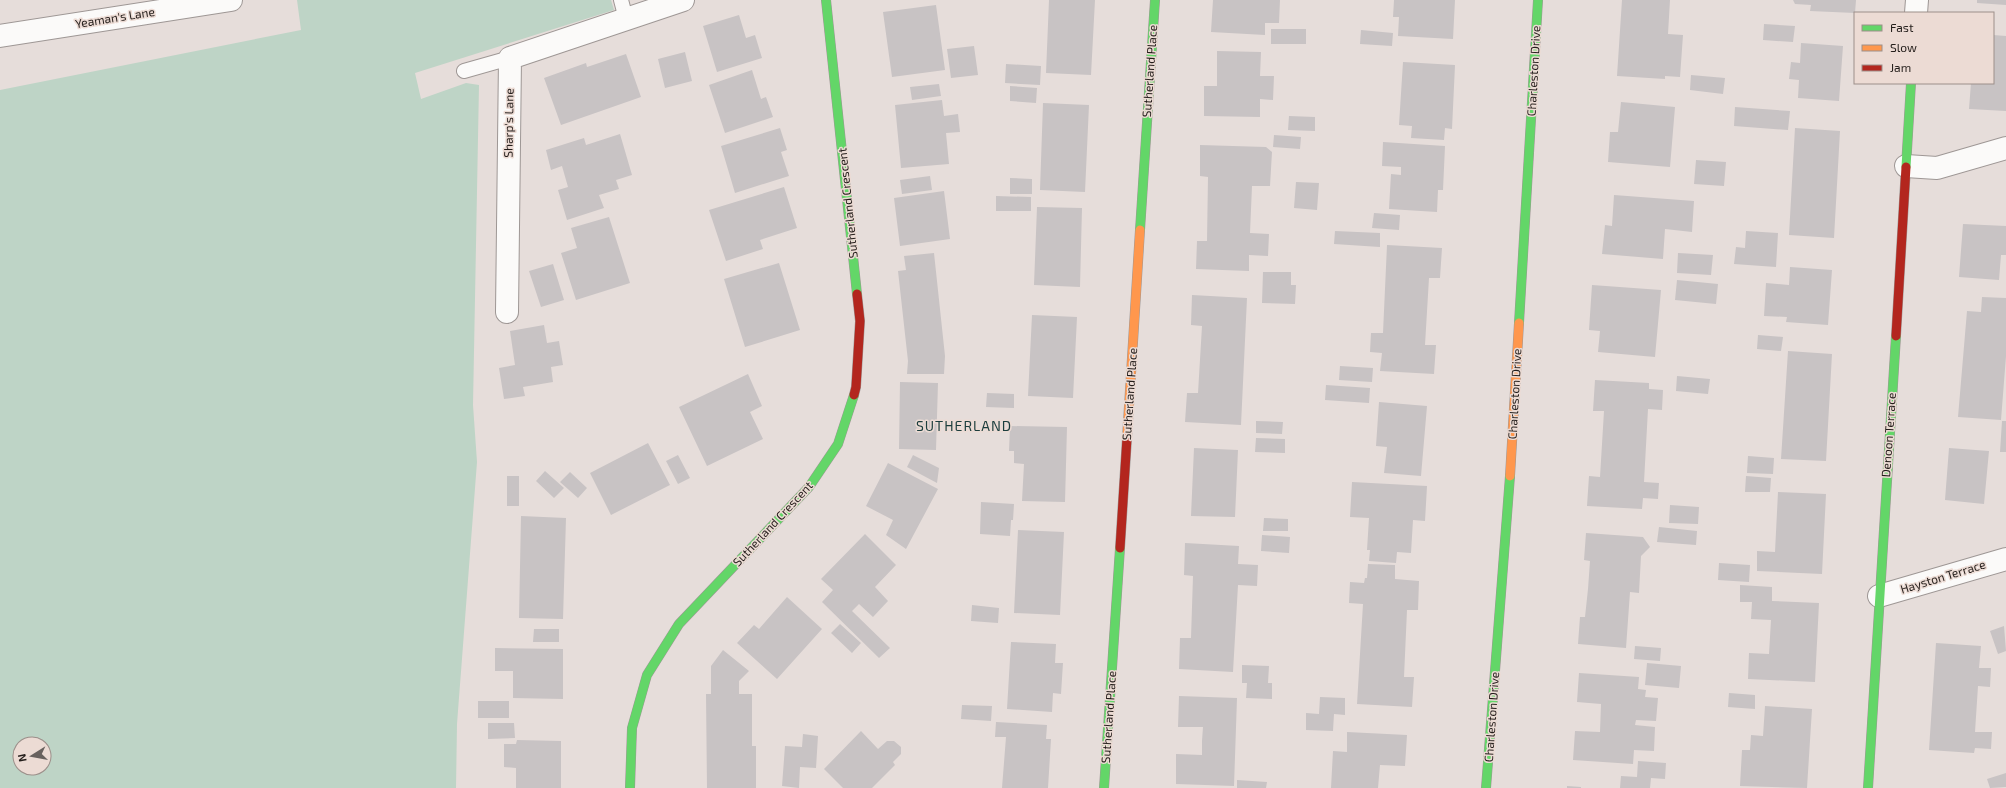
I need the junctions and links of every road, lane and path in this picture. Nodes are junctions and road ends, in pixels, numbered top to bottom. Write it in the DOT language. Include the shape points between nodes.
graph roads {
  1 [pos="230,0"];
  2 [pos="683,0"];
  3 [pos="826,0"];
  4 [pos="1155,0"];
  5 [pos="1538,0"];
  6 [pos="1917,0"];
  7 [pos="624,9"];
  8 [pos="1916,12"];
  9 [pos="0,36"];
  10 [pos="510,58"];
  11 [pos="464,71"];
  12 [pos="1911,84"];
  13 [pos="2006,148"];
  14 [pos="1906,166"];
  15 [pos="507,312"];
  16 [pos="2006,559"];
  17 [pos="1879,596"];
  18 [pos="630,788"];
  19 [pos="1104,788"];
  20 [pos="1486,788"];
  21 [pos="1868,788"];
  1 -- 9 [label="street, Yeaman's Lane"];
  2 -- 7 [label="street"];
  3 -- 18 [label="street, Sutherland Crescent" via="860,321 856,387 838,444 809,487 679,624 647,675 632,728"];
  4 -- 19 [label="street, Sutherland Place"];
  5 -- 20 [label="street, Charleston Drive" via="1509,479"];
  6 -- 8 [label="street"];
  7 -- 10 [label="street"];
  10 -- 11 [label="lane"];
  10 -- 15 [label="street, Sharp's Lane"];
  12 -- 14 [label="street, Denoon Terrace"];
  13 -- 14 [label="street" via="1937,168"];
  14 -- 17 [label="street, Denoon Terrace"];
  16 -- 17 [label="street, Hayston Terrace"];
  17 -- 21 [label="street, Denoon Terrace"];
}
